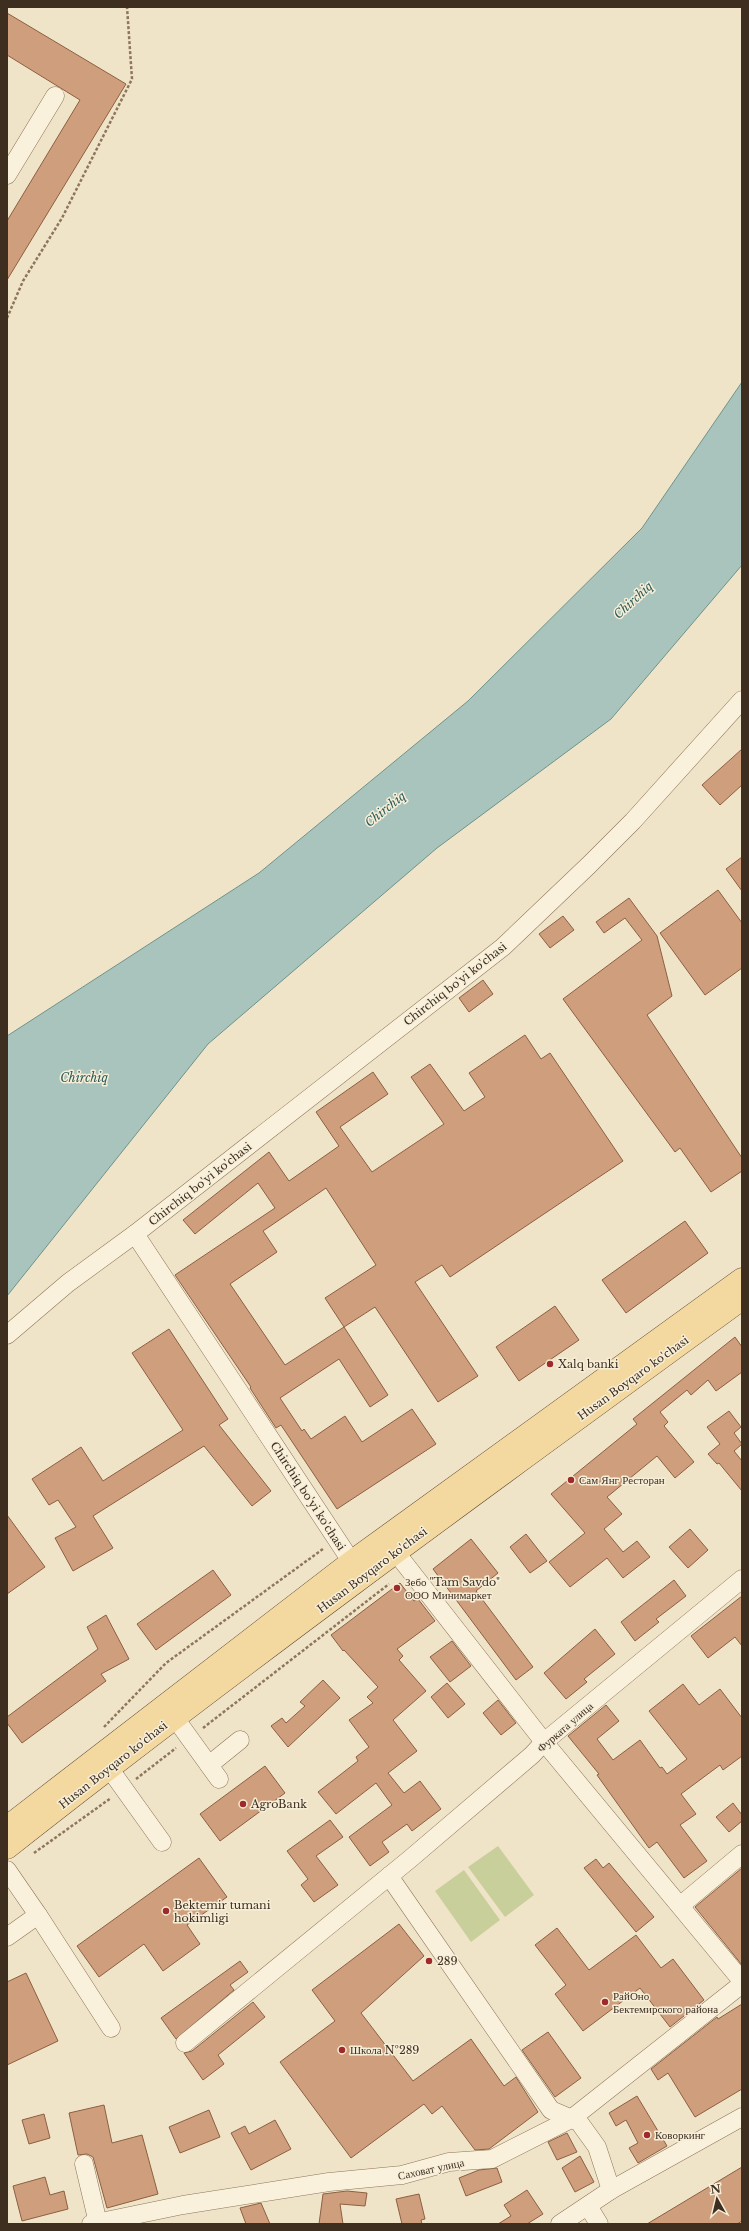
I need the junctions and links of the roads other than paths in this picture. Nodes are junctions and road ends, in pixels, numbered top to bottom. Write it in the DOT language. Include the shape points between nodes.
graph roads {
  1 [pos="55,96"];
  2 [pos="7,175"];
  3 [pos="742,700"];
  4 [pos="135,1234"];
  5 [pos="742,1278"];
  6 [pos="742,1299"];
  7 [pos="7,1335"];
  8 [pos="390,1545"];
  9 [pos="356,1569"];
  10 [pos="742,1579"];
  11 [pos="175,1718"];
  12 [pos="240,1740"];
  13 [pos="544,1742"];
  14 [pos="109,1768"];
  15 [pos="7,1827"];
  16 [pos="162,1842"];
  17 [pos="7,1848"];
  18 [pos="742,1854"];
  19 [pos="7,1870"];
  20 [pos="389,1876"];
  21 [pos="681,1905"];
  22 [pos="38,1915"];
  23 [pos="7,1938"];
  24 [pos="742,1981"];
  25 [pos="742,1984"];
  26 [pos="111,2028"];
  27 [pos="185,2043"];
  28 [pos="742,2117"];
  29 [pos="571,2119"];
  30 [pos="84,2164"];
  31 [pos="611,2190"];
  32 [pos="588,2206"];
  33 [pos="95,2223"];
  34 [pos="560,2224"];
  35 [pos="599,2224"];
  1 -- 2 [label="street"];
  3 -- 4 [label="street, Chirchiq bo'yi ko'chasi" via="633,820 503,947"];
  4 -- 7 [label="street, Chirchiq bo'yi ko'chasi" via="68,1283"];
  4 -- 9 [label="street, Chirchiq bo'yi ko'chasi"];
  5 -- 8 [label="main road, Husan Boyqaro ko'chasi"];
  6 -- 8 [label="main road, Husan Boyqaro ko'chasi"];
  8 -- 9 [label="main road, Husan Boyqaro ko'chasi"];
  8 -- 13 [label="street"];
  9 -- 11 [label="main road, Husan Boyqaro ko'chasi"];
  9 -- 15 [label="main road, Husan Boyqaro ko'chasi" via="122,1737"];
  10 -- 13 [label="street, Фурката улица"];
  11 -- 12 [label="street" via="214,1772"];
  11 -- 14 [label="main road, Husan Boyqaro ko'chasi"];
  13 -- 20 [label="street, Фурката улица"];
  13 -- 21 [label="street"];
  14 -- 16 [label="street"];
  14 -- 17 [label="main road, Husan Boyqaro ko'chasi"];
  18 -- 21 [label="street"];
  19 -- 22 [label="street"];
  20 -- 27 [label="street, Фурката улица"];
  20 -- 29 [label="street" via="551,2110"];
  21 -- 24 [label="street"];
  22 -- 23 [label="street"];
  22 -- 26 [label="street"];
  25 -- 29 [label="street, Саховат улица"];
  28 -- 31 [label="street"];
  29 -- 31 [label="street" via="579,2122 597,2147"];
  29 -- 33 [label="street, Саховат улица" via="492,2159 449,2162 402,2175 329,2182 183,2205"];
  30 -- 33 [label="street"];
  31 -- 32 [label="street"];
  32 -- 34 [label="street"];
  32 -- 35 [label="street"];
}
